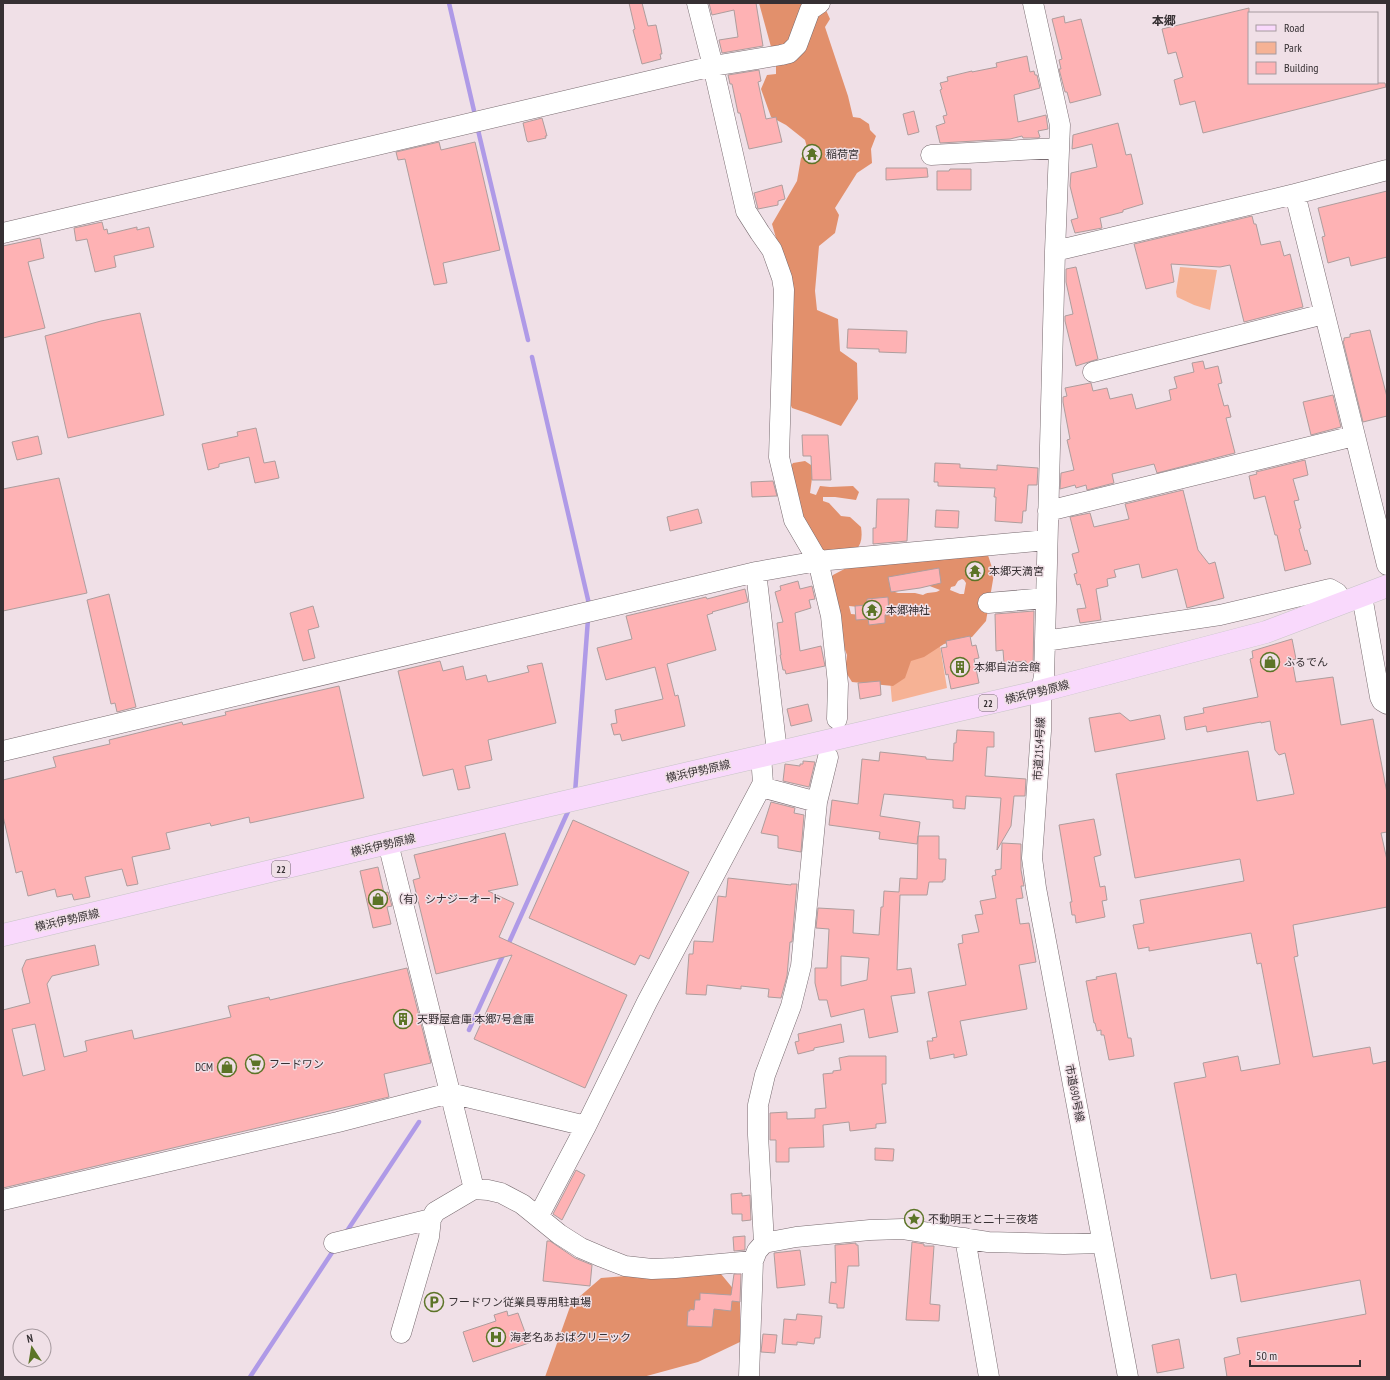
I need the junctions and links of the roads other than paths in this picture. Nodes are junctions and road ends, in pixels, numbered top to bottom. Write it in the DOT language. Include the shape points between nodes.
graph roads {
  1 [pos="697,3"];
  2 [pos="820,3"];
  3 [pos="1032,3"];
  4 [pos="713,66"];
  5 [pos="1059,148"];
  6 [pos="931,155"];
  7 [pos="1387,170"];
  8 [pos="1295,194"];
  9 [pos="3,233"];
  10 [pos="1055,251"];
  11 [pos="1324,314"];
  12 [pos="1093,372"];
  13 [pos="1354,436"];
  14 [pos="1048,511"];
  15 [pos="1047,540"];
  16 [pos="818,561"];
  17 [pos="1387,565"];
  18 [pos="756,572"];
  19 [pos="1387,586"];
  20 [pos="1046,598"];
  21 [pos="1352,600"];
  22 [pos="988,603"];
  23 [pos="1046,641"];
  24 [pos="1041,691"];
  25 [pos="1387,704"];
  26 [pos="837,719"];
  27 [pos="3,751"];
  28 [pos="769,754"];
  29 [pos="828,757"];
  30 [pos="760,787"];
  31 [pos="817,802"];
  32 [pos="1035,807"];
  33 [pos="388,843"];
  34 [pos="3,935"];
  35 [pos="450,1094"];
  36 [pos="586,1126"];
  37 [pos="474,1189"];
  38 [pos="3,1200"];
  39 [pos="538,1217"];
  40 [pos="431,1219"];
  41 [pos="965,1238"];
  42 [pos="342,1241"];
  43 [pos="764,1243"];
  44 [pos="1103,1243"];
  45 [pos="753,1261"];
  46 [pos="401,1333"];
  47 [pos="749,1377"];
  48 [pos="989,1377"];
  49 [pos="1128,1377"];
  1 -- 4 [label="street"];
  2 -- 4 [label="street" via="810,10 797,45 789,53"];
  3 -- 5 [label="street, 市道2154号線" via="1060,124"];
  4 -- 9 [label="street"];
  4 -- 16 [label="street" via="746,211 772,250 782,278 784,290 779,457 794,520"];
  5 -- 6 [label="street"];
  5 -- 10 [label="street, 市道2154号線"];
  7 -- 8 [label="street"];
  8 -- 10 [label="street"];
  8 -- 11 [label="street"];
  10 -- 14 [label="street, 市道2154号線"];
  11 -- 12 [label="street"];
  11 -- 13 [label="street"];
  13 -- 14 [label="street"];
  13 -- 17 [label="street"];
  14 -- 15 [label="street, 市道2154号線"];
  15 -- 16 [label="street"];
  15 -- 20 [label="street, 市道2154号線"];
  16 -- 18 [label="street"];
  16 -- 26 [label="street" via="831,616 838,684"];
  18 -- 27 [label="street"];
  18 -- 28 [label="street"];
  19 -- 21 [label="main road, 横浜伊勢原線 / 22"];
  20 -- 22 [label="street"];
  20 -- 23 [label="street, 市道2154号線"];
  21 -- 23 [label="street" via="1330,589 1220,615"];
  21 -- 24 [label="main road, 横浜伊勢原線 / 22" via="1266,632"];
  21 -- 25 [label="street" via="1380,697"];
  23 -- 24 [label="street, 市道2154号線"];
  24 -- 28 [label="main road, 横浜伊勢原線 / 22"];
  24 -- 32 [label="street, 市道2154号線" via="1041,731"];
  28 -- 30 [label="street"];
  28 -- 33 [label="main road, 横浜伊勢原線 / 22"];
  29 -- 31 [label="street"];
  30 -- 31 [label="street"];
  30 -- 36 [label="street" via="647,1002"];
  31 -- 43 [label="street" via="801,966 791,1006 765,1075 758,1105"];
  32 -- 44 [label="street, 市道690号線" via="1032,858 1036,888"];
  33 -- 34 [label="main road, 横浜伊勢原線 / 22"];
  33 -- 35 [label="street"];
  35 -- 36 [label="street"];
  35 -- 37 [label="street"];
  35 -- 38 [label="street"];
  36 -- 39 [label="street"];
  37 -- 39 [label="street" via="501,1193 522,1204"];
  37 -- 40 [label="street" via="435,1212"];
  39 -- 45 [label="street" via="581,1248 625,1266 652,1269"];
  40 -- 42 [label="street"];
  40 -- 46 [label="street" via="429,1237"];
  41 -- 43 [label="street" via="903,1228 796,1237"];
  41 -- 44 [label="street" via="988,1242"];
  41 -- 48 [label="street"];
  43 -- 45 [label="street"];
  44 -- 49 [label="street, 市道690号線"];
  45 -- 47 [label="street"];
}
